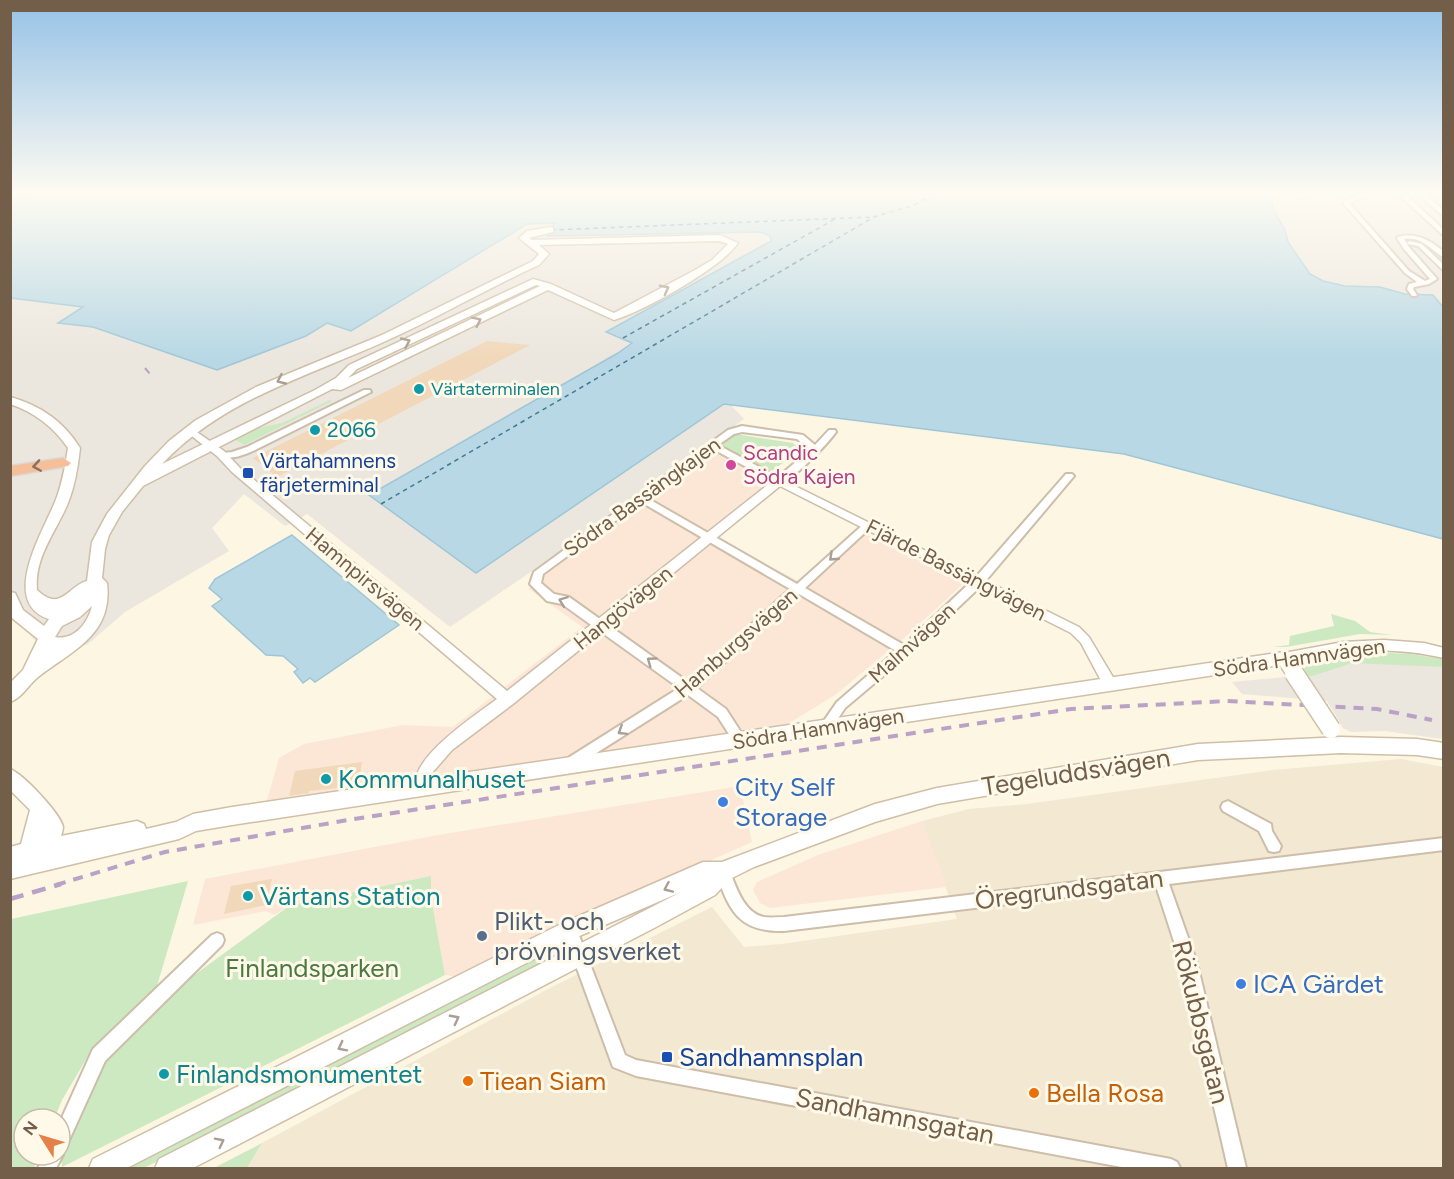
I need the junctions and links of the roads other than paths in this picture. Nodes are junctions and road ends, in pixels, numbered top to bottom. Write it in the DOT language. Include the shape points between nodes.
graph roads {
  1 [pos="537,248"];
  2 [pos="731,248"];
  3 [pos="1386,248"];
  4 [pos="1406,248"];
  5 [pos="1413,248"];
  6 [pos="1423,248"];
  7 [pos="1418,259"];
  8 [pos="1443,269"];
  9 [pos="1423,283"];
  10 [pos="1414,295"];
  11 [pos="367,392"];
  12 [pos="10,400"];
  13 [pos="191,431"];
  14 [pos="832,432"];
  15 [pos="178,441"];
  16 [pos="209,446"];
  17 [pos="713,446"];
  18 [pos="814,449"];
  19 [pos="225,455"];
  20 [pos="68,462"];
  21 [pos="10,471"];
  22 [pos="1069,477"];
  23 [pos="779,481"];
  24 [pos="141,482"];
  25 [pos="640,498"];
  26 [pos="868,525"];
  27 [pos="710,538"];
  28 [pos="25,556"];
  29 [pos="96,560"];
  30 [pos="979,581"];
  31 [pos="798,589"];
  32 [pos="10,597"];
  33 [pos="72,614"];
  34 [pos="94,624"];
  35 [pos="601,625"];
  36 [pos="46,638"];
  37 [pos="72,642"];
  38 [pos="905,651"];
  39 [pos="1443,653"];
  40 [pos="1284,658"];
  41 [pos="29,675"];
  42 [pos="1110,684"];
  43 [pos="689,688"];
  44 [pos="10,695"];
  45 [pos="508,700"];
  46 [pos="825,728"];
  47 [pos="740,741"];
  48 [pos="1341,745"];
  49 [pos="1443,752"];
  50 [pos="564,767"];
  51 [pos="10,777"];
  52 [pos="423,788"];
  53 [pos="1228,807"];
  54 [pos="40,809"];
  55 [pos="193,823"];
  56 [pos="1443,844"];
  57 [pos="1274,846"];
  58 [pos="49,847"];
  59 [pos="25,857"];
  60 [pos="10,870"];
  61 [pos="723,872"];
  62 [pos="1160,878"];
  63 [pos="570,930"];
  64 [pos="217,940"];
  65 [pos="579,955"];
  66 [pos="72,1115"];
  67 [pos="102,1168"];
  68 [pos="168,1168"];
  69 [pos="1171,1168"];
  70 [pos="1237,1168"];
  1 -- 13 [label="main road, one-way" via="543,256 536,263 465,296 441,312 234,402"];
  16 -- 2 [label="main road, one-way" via="319,392 353,367 536,281 614,316 714,263"];
  3 -- 9 [label="street"];
  4 -- 7 [label="street"];
  5 -- 7 [label="street"];
  6 -- 8 [label="street"];
  7 -- 9 [label="street" via="1434,279"];
  9 -- 10 [label="street" via="1411,285"];
  11 -- 19 [label="street" via="242,453"];
  12 -- 20 [label="main road" via="46,418"];
  13 -- 15 [label="main road"];
  13 -- 16 [label="street, Hamnpirsvägen"];
  14 -- 18 [label="street, Hangövägen"];
  15 -- 16 [label="street, Hamnpirsvägen"];
  15 -- 24 [label="main road"];
  16 -- 19 [label="street, Hamnpirsvägen"];
  16 -- 24 [label="main road"];
  17 -- 18 [label="street, Södra Bassängkajen" via="742,429 800,437"];
  17 -- 23 [label="street"];
  17 -- 25 [label="street, Södra Bassängkajen"];
  18 -- 23 [label="street, Hangövägen"];
  19 -- 45 [label="street, Hamnpirsvägen" via="236,470"];
  20 -- 21 [label="highway, one-way"];
  20 -- 28 [label="main road" via="52,507"];
  22 -- 30 [label="street, Malmvägen"];
  23 -- 26 [label="street, Fjärde Bassängvägen"];
  23 -- 27 [label="street, Hangövägen"];
  24 -- 29 [label="main road" via="105,528"];
  25 -- 27 [label="street"];
  35 -- 25 [label="street, Södra Bassängkajen, one-way" via="535,584 538,572"];
  26 -- 30 [label="street, Fjärde Bassängvägen"];
  26 -- 31 [label="street, Hamburgsvägen, one-way"];
  27 -- 31 [label="street"];
  27 -- 35 [label="street, Hangövägen"];
  28 -- 29 [label="main road" via="28,588 38,601 53,605 81,594"];
  28 -- 33 [label="main road" via="18,587 23,604 45,615"];
  29 -- 33 [label="main road" via="92,595"];
  29 -- 34 [label="main road" via="101,588"];
  30 -- 38 [label="street, Malmvägen"];
  30 -- 42 [label="street, Fjärde Bassängvägen" via="1075,630"];
  31 -- 38 [label="street"];
  31 -- 43 [label="street, Hamburgsvägen"];
  32 -- 36 [label="main road" via="17,614"];
  33 -- 34 [label="main road" via="89,614"];
  33 -- 36 [label="main road" via="54,623"];
  34 -- 37 [label="main road"];
  43 -- 35 [label="street, one-way"];
  35 -- 45 [label="street, Hangövägen"];
  36 -- 37 [label="main road" via="55,644"];
  36 -- 41 [label="main road"];
  37 -- 41 [label="main road"];
  38 -- 46 [label="street, Malmvägen" via="841,705"];
  39 -- 40 [label="street, Södra Hamnvägen" via="1378,644"];
  40 -- 42 [label="main road, Södra Hamnvägen"];
  40 -- 48 [label="main road, bridge"];
  41 -- 44 [label="main road"];
  42 -- 46 [label="main road, Södra Hamnvägen"];
  43 -- 47 [label="street" via="722,713"];
  43 -- 50 [label="street, Hamburgsvägen, one-way"];
  45 -- 52 [label="street, Hangövägen" via="433,760 425,770"];
  46 -- 47 [label="main road, Södra Hamnvägen"];
  47 -- 50 [label="main road, Södra Hamnvägen"];
  48 -- 49 [label="main road, Tegeluddsvägen" via="1417,747"];
  48 -- 61 [label="main road, Tegeluddsvägen" via="1198,752 983,786 875,813"];
  50 -- 52 [label="main road, Södra Hamnvägen"];
  51 -- 54 [label="main road"];
  52 -- 55 [label="main road, Södra Hamnvägen"];
  53 -- 57 [label="street" via="1266,828"];
  54 -- 58 [label="main road" via="54,828"];
  54 -- 59 [label="main road"];
  55 -- 58 [label="main road, Södra Hamnvägen" via="169,823"];
  55 -- 59 [label="main road, Södra Hamnvägen" via="179,830"];
  56 -- 62 [label="street, Öregrundsgatan"];
  58 -- 59 [label="main road"];
  59 -- 60 [label="main road, Södra Hamnvägen"];
  61 -- 62 [label="street, Öregrundsgatan" via="743,912 764,924"];
  61 -- 63 [label="main road, Tegeluddsvägen, one-way" via="703,872"];
  61 -- 65 [label="main road, Tegeluddsvägen" via="708,888"];
  62 -- 70 [label="street, Rökubbsgatan" via="1189,963"];
  63 -- 65 [label="street"];
  63 -- 67 [label="main road, Tegeluddsvägen, one-way"];
  64 -- 66 [label="street" via="99,1055"];
  68 -- 65 [label="main road, Tegeluddsvägen, one-way"];
  65 -- 69 [label="street, Sandhamnsgatan" via="619,1061 636,1068"];
}
